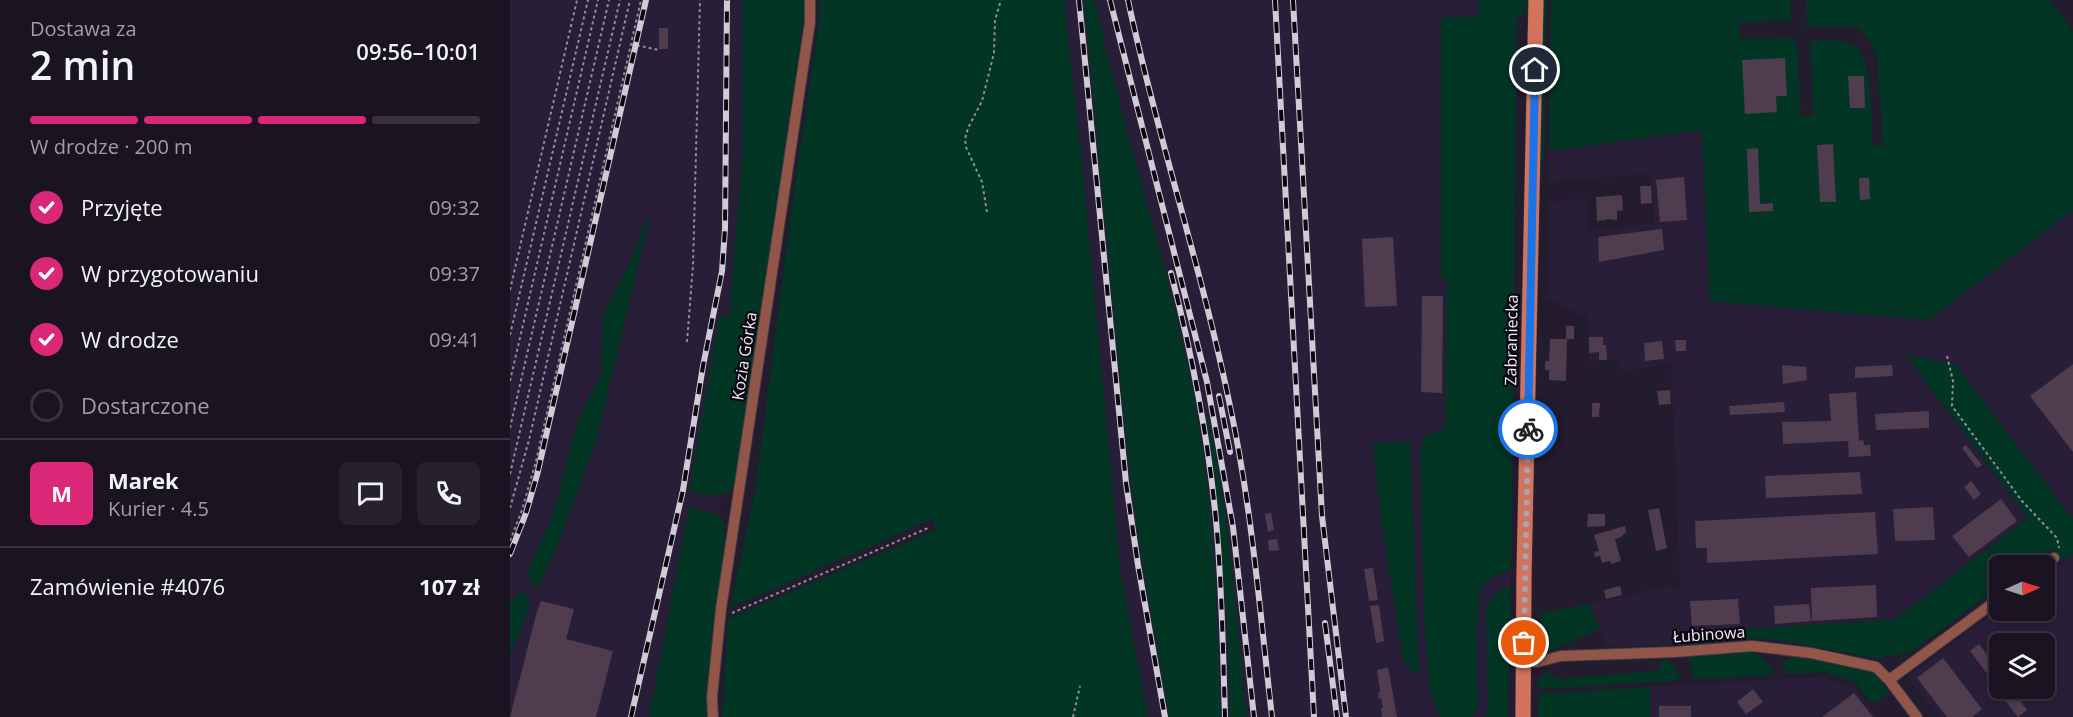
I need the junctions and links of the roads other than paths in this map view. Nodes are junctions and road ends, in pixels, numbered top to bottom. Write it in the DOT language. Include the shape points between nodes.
graph roads {
  1 [pos="810,0"];
  2 [pos="1536,0"];
  3 [pos="1989,606"];
  4 [pos="1524,662"];
  5 [pos="1889,680"];
  6 [pos="712,717"];
  7 [pos="1524,717"];
  8 [pos="1917,717"];
  1 -- 6 [label="street, Kozia Górka" via="810,22 720,616"];
  2 -- 4 [label="main road, Zabraniecka"];
  3 -- 5 [label="street"];
  4 -- 5 [label="street, Łubinowa" via="1561,656 1752,646 1851,660 1876,667"];
  4 -- 7 [label="main road, Zabraniecka"];
  5 -- 8 [label="street, Łubinowa"];
}
